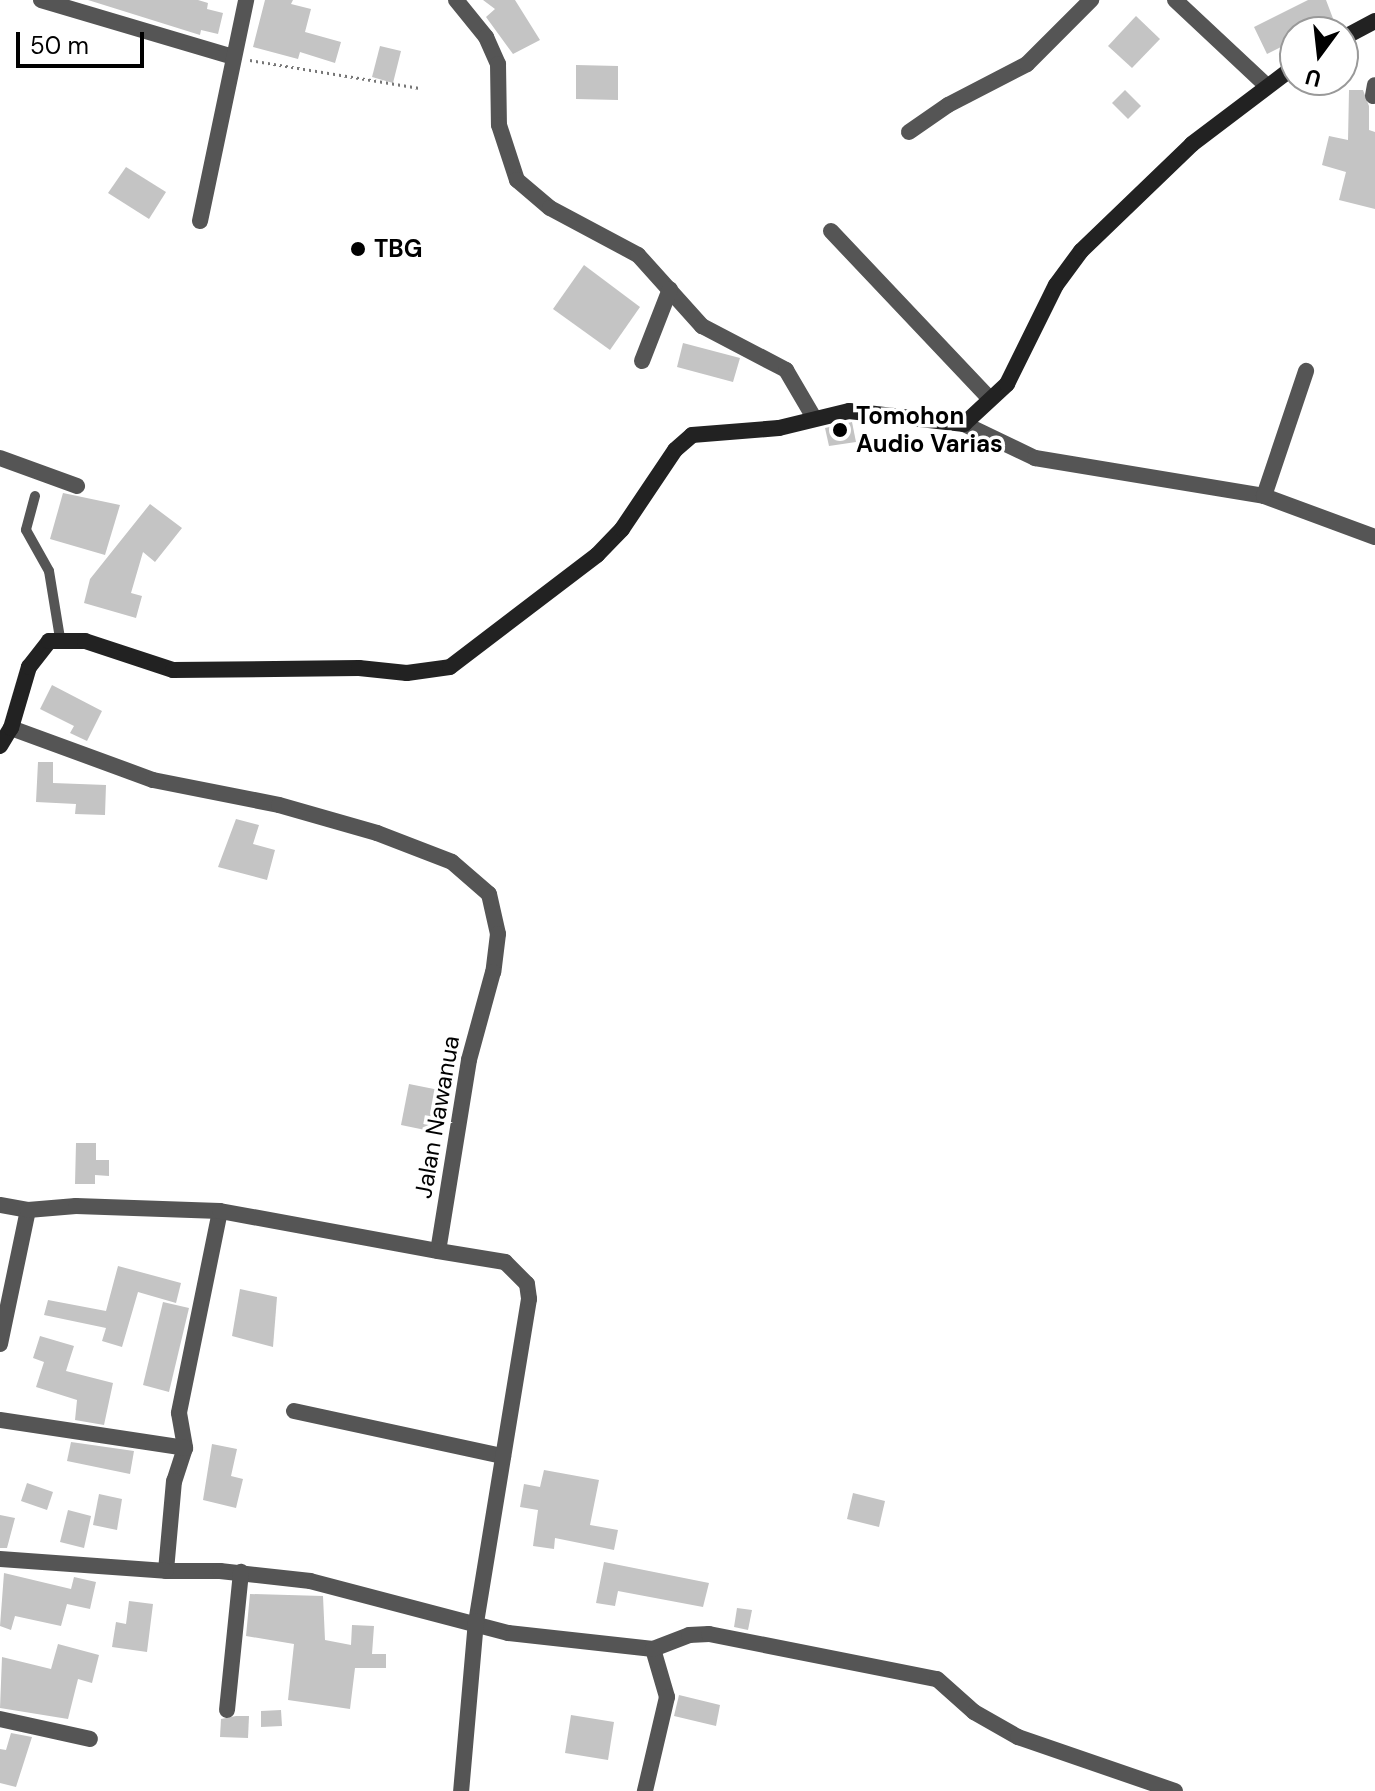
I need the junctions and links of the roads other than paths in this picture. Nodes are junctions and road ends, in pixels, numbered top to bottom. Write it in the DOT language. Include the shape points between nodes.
graph roads {
  1 [pos="41,0"];
  2 [pos="246,0"];
  3 [pos="456,0"];
  4 [pos="1091,0"];
  5 [pos="1175,0"];
  6 [pos="234,57"];
  7 [pos="1279,77"];
  8 [pos="1267,86"];
  9 [pos="909,132"];
  10 [pos="200,221"];
  11 [pos="831,231"];
  12 [pos="670,289"];
  13 [pos="642,361"];
  14 [pos="1306,371"];
  15 [pos="989,398"];
  16 [pos="813,416"];
  17 [pos="964,424"];
  18 [pos="0,458"];
  19 [pos="77,486"];
  20 [pos="35,496"];
  21 [pos="1264,496"];
  22 [pos="1375,537"];
  23 [pos="60,638"];
  24 [pos="11,728"];
  25 [pos="0,746"];
  26 [pos="0,1205"];
  27 [pos="28,1210"];
  28 [pos="220,1211"];
  29 [pos="438,1251"];
  30 [pos="0,1344"];
  31 [pos="294,1411"];
  32 [pos="0,1420"];
  33 [pos="185,1448"];
  34 [pos="503,1456"];
  35 [pos="0,1559"];
  36 [pos="166,1571"];
  37 [pos="241,1572"];
  38 [pos="476,1621"];
  39 [pos="653,1649"];
  40 [pos="227,1710"];
  41 [pos="0,1719"];
  42 [pos="90,1739"];
  43 [pos="461,1791"];
  44 [pos="645,1791"];
  45 [pos="1175,1791"];
  1 -- 6 [label="street"];
  2 -- 6 [label="street"];
  3 -- 12 [label="street" via="486,37 498,64 499,125 517,180 550,208 638,255"];
  4 -- 9 [label="street" via="1027,64"];
  5 -- 8 [label="street"];
  6 -- 10 [label="street"];
  7 -- 8 [label="main road"];
  8 -- 15 [label="main road" via="1192,144 1081,251 1056,285 1007,384"];
  11 -- 15 [label="street"];
  12 -- 13 [label="street"];
  12 -- 16 [label="street" via="702,326 786,370"];
  14 -- 21 [label="street"];
  15 -- 17 [label="main road"];
  16 -- 17 [label="main road" via="879,411"];
  16 -- 23 [label="main road" via="779,428 692,435 675,450 622,529 597,555 450,667 407,673 359,668 173,670"];
  17 -- 21 [label="street" via="1035,458"];
  18 -- 19 [label="street"];
  20 -- 23 [label="lane" via="26,530 49,571"];
  21 -- 22 [label="street"];
  23 -- 24 [label="main road" via="37,652"];
  24 -- 25 [label="main road"];
  24 -- 29 [label="street, Jalan Nawanua" via="164,783 279,805 377,833 452,862 489,894 498,934 493,972 469,1060"];
  26 -- 27 [label="street"];
  27 -- 28 [label="street" via="76,1206"];
  27 -- 30 [label="street"];
  28 -- 29 [label="street"];
  28 -- 33 [label="street" via="179,1413"];
  29 -- 34 [label="street" via="505,1262 527,1284 527,1318"];
  31 -- 34 [label="street"];
  32 -- 33 [label="street"];
  33 -- 36 [label="street" via="174,1481"];
  34 -- 38 [label="street"];
  35 -- 36 [label="street"];
  36 -- 37 [label="street"];
  37 -- 38 [label="street" via="310,1581"];
  37 -- 40 [label="street"];
  38 -- 39 [label="street" via="508,1633"];
  38 -- 43 [label="street"];
  39 -- 44 [label="street" via="667,1697"];
  39 -- 45 [label="street" via="689,1635 709,1634 937,1679 974,1712 1018,1737"];
  41 -- 42 [label="street"];
}
